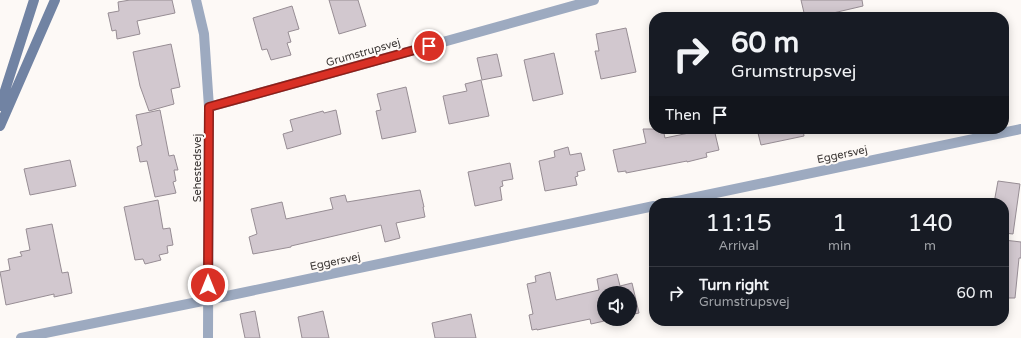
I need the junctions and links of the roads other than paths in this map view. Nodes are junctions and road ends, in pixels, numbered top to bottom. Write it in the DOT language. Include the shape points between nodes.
graph roads {
  1 [pos="34,0"];
  2 [pos="55,0"];
  3 [pos="196,0"];
  4 [pos="594,0"];
  5 [pos="0,106"];
  6 [pos="209,107"];
  7 [pos="0,126"];
  8 [pos="1021,129"];
  9 [pos="1009,132"];
  10 [pos="997,134"];
  11 [pos="692,198"];
  12 [pos="649,207"];
  13 [pos="208,300"];
  14 [pos="22,338"];
  15 [pos="208,338"];
  1 -- 5 [label="street"];
  2 -- 7 [label="street"];
  3 -- 6 [label="street, Sehestedsvej" via="204,34"];
  4 -- 6 [label="street, Grumstrupsvej"];
  6 -- 13 [label="street, Sehestedsvej"];
  8 -- 9 [label="street, Eggersvej"];
  10 -- 11 [label="street, Eggersvej"];
  12 -- 13 [label="street, Eggersvej"];
  13 -- 14 [label="street, Eggersvej"];
  13 -- 15 [label="street, Sehestedsvej"];
}
